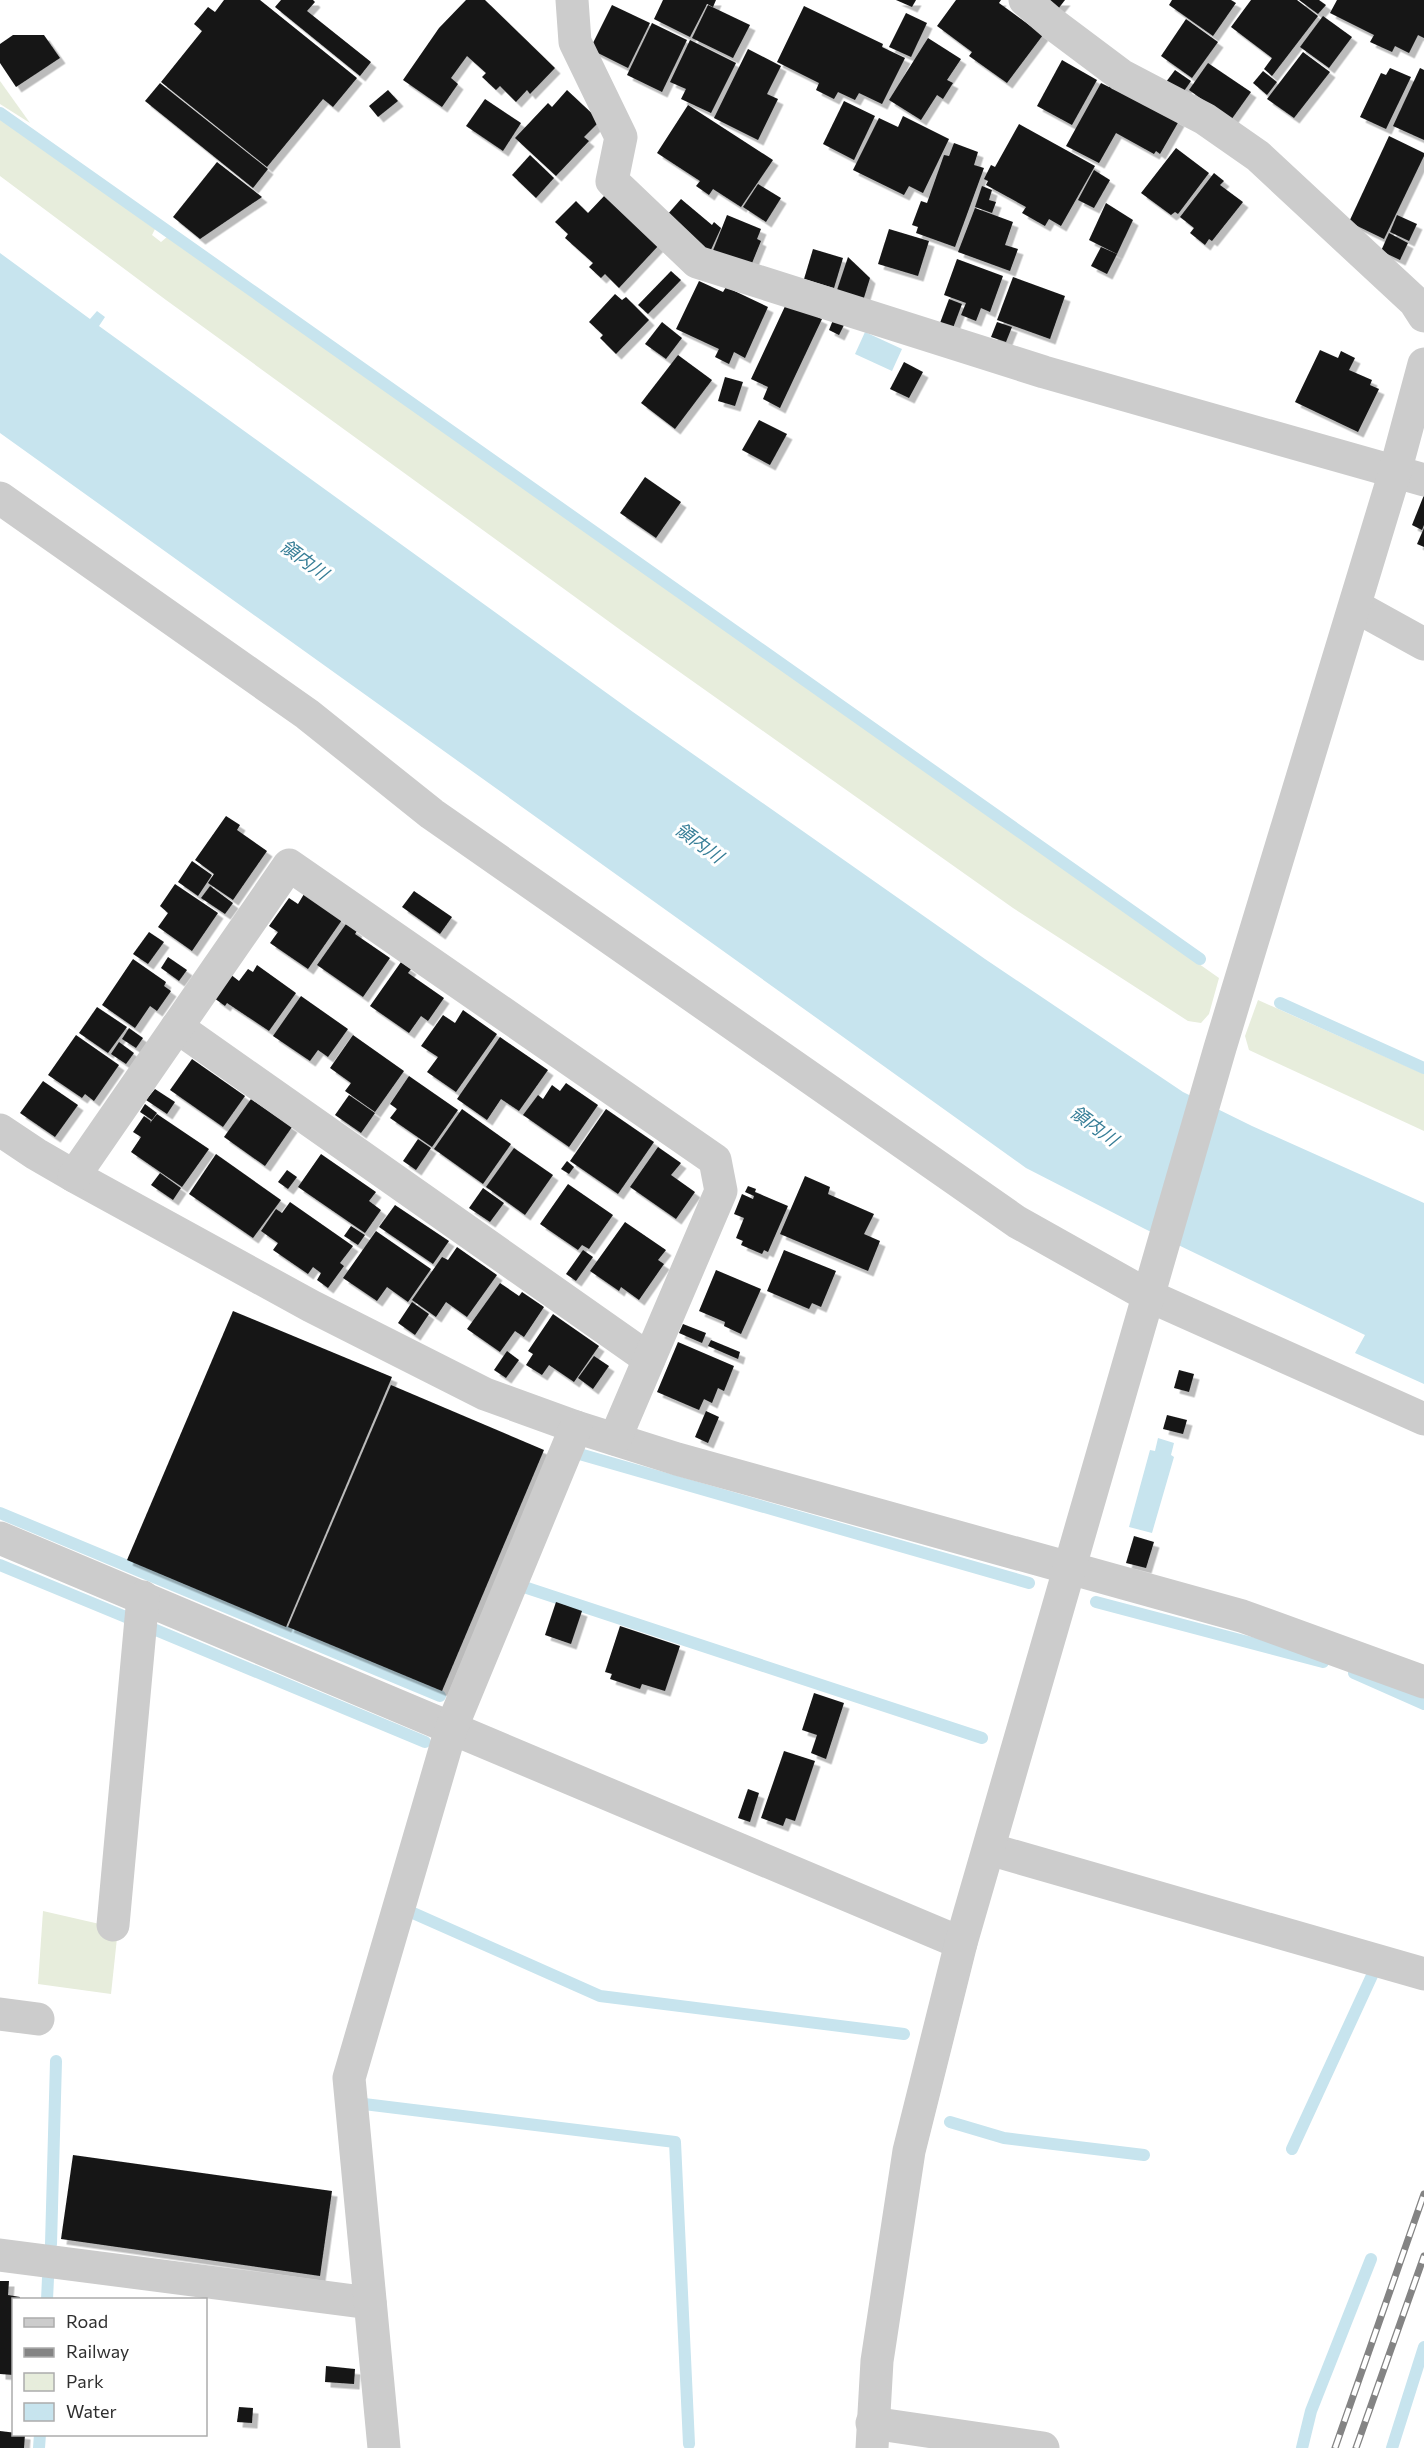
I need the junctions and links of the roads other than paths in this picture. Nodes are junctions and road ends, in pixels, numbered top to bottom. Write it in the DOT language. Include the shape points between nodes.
graph roads {
  1 [pos="572,0"];
  2 [pos="1025,0"];
  3 [pos="1424,316"];
  4 [pos="1424,364"];
  5 [pos="1410,476"];
  6 [pos="0,498"];
  7 [pos="1355,606"];
  8 [pos="1424,644"];
  9 [pos="177,1027"];
  10 [pos="0,1130"];
  11 [pos="74,1176"];
  12 [pos="1149,1296"];
  13 [pos="649,1359"];
  14 [pos="1424,1419"];
  15 [pos="576,1427"];
  16 [pos="615,1439"];
  17 [pos="0,1538"];
  18 [pos="1068,1569"];
  19 [pos="143,1597"];
  20 [pos="1424,1682"];
  21 [pos="451,1729"];
  22 [pos="989,1849"];
  23 [pos="113,1925"];
  24 [pos="960,1943"];
  25 [pos="1424,1974"];
  26 [pos="0,2014"];
  27 [pos="38,2019"];
  28 [pos="0,2255"];
  29 [pos="370,2303"];
  30 [pos="872,2435"];
  31 [pos="384,2448"];
  32 [pos="1043,2448"];
  1 -- 5 [label="street" via="575,42 621,137 612,181 697,262 1044,372"];
  2 -- 3 [label="street" via="1121,75 1205,119 1258,156 1415,302"];
  4 -- 5 [label="street"];
  5 -- 7 [label="street"];
  6 -- 12 [label="street" via="307,714 432,814 1017,1222"];
  7 -- 8 [label="street"];
  7 -- 12 [label="street"];
  9 -- 11 [label="street"];
  9 -- 13 [label="street"];
  9 -- 13 [label="street" via="289,865 715,1160 721,1191"];
  10 -- 11 [label="street"];
  11 -- 15 [label="street" via="310,1306 485,1394"];
  12 -- 14 [label="street"];
  12 -- 18 [label="street"];
  13 -- 16 [label="street"];
  15 -- 16 [label="street"];
  15 -- 21 [label="street"];
  16 -- 18 [label="street"];
  17 -- 19 [label="street"];
  18 -- 20 [label="street" via="1242,1616"];
  18 -- 22 [label="street"];
  19 -- 21 [label="street"];
  19 -- 23 [label="street"];
  21 -- 24 [label="street"];
  21 -- 29 [label="street" via="349,2078"];
  22 -- 24 [label="street"];
  22 -- 25 [label="street"];
  24 -- 30 [label="street" via="909,2151 877,2361"];
  26 -- 27 [label="street"];
  28 -- 29 [label="street"];
  29 -- 31 [label="street"];
  30 -- 32 [label="street"];
}
